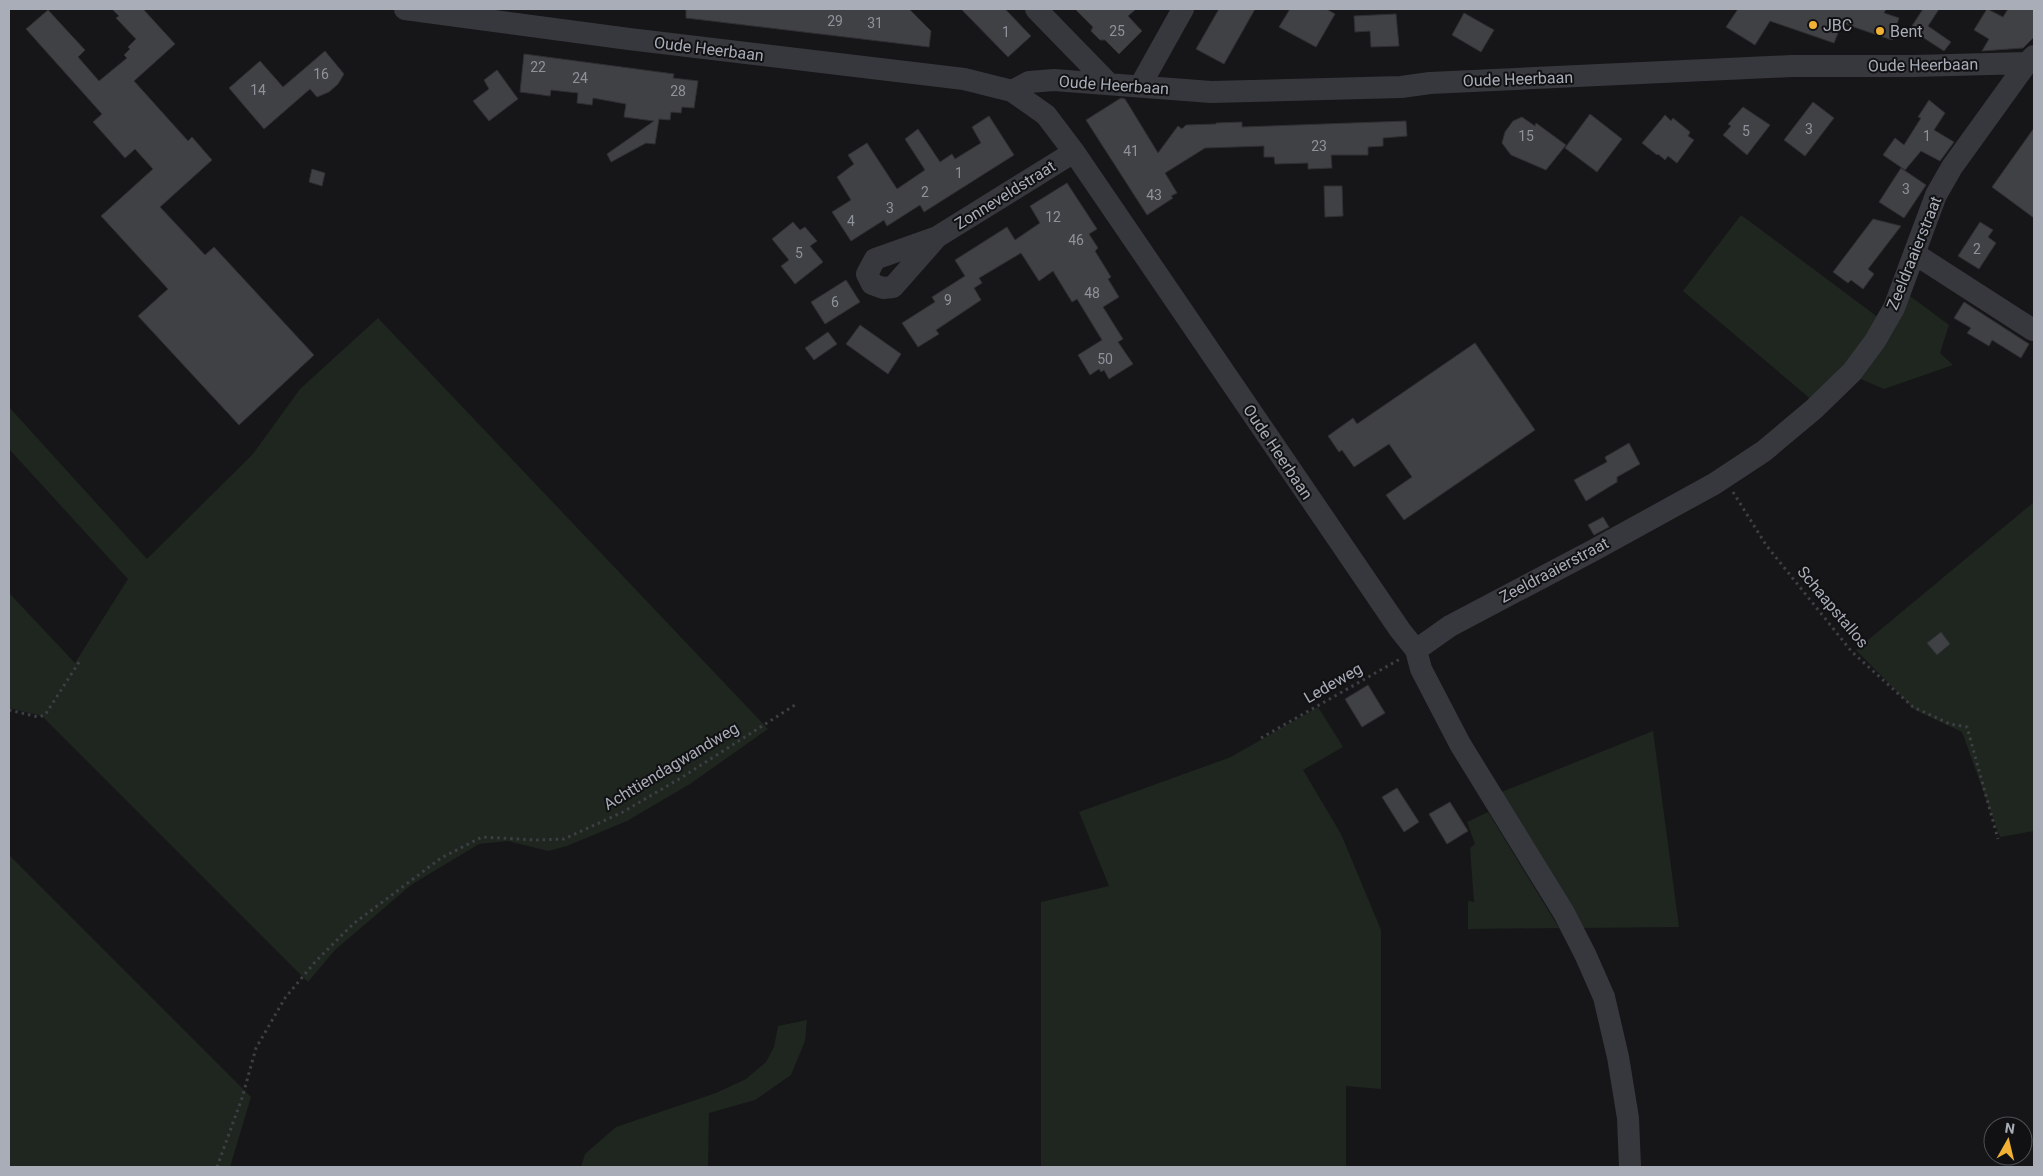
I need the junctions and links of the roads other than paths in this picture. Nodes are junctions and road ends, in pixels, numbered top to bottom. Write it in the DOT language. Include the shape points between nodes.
graph roads {
  1 [pos="405,9"];
  2 [pos="1036,9"];
  3 [pos="1183,9"];
  4 [pos="2030,59"];
  5 [pos="1109,84"];
  6 [pos="1140,86"];
  7 [pos="1012,91"];
  8 [pos="1074,152"];
  9 [pos="937,237"];
  10 [pos="1915,254"];
  11 [pos="2033,330"];
  12 [pos="1416,650"];
  13 [pos="1630,1167"];
  1 -- 7 [label="street, Oude Heerbaan" via="648,42 964,79"];
  2 -- 5 [label="street"];
  3 -- 6 [label="street"];
  4 -- 6 [label="street, Oude Heerbaan" via="1914,66 1792,66 1309,90 1211,92"];
  4 -- 10 [label="street, Zeeldraaierstraat" via="1952,167 1936,196"];
  5 -- 6 [label="street, Oude Heerbaan"];
  5 -- 7 [label="street, Oude Heerbaan" via="1054,80 1029,82"];
  7 -- 8 [label="street, Oude Heerbaan" via="1046,115"];
  8 -- 9 [label="street, Zonneveldstraat"];
  8 -- 12 [label="street, Oude Heerbaan"];
  10 -- 11 [label="street"];
  10 -- 12 [label="street, Zeeldraaierstraat" via="1894,308 1852,372 1764,451 1594,550 1450,626"];
  12 -- 13 [label="street" via="1421,670 1460,744 1564,913 1604,997 1628,1118"];
}
